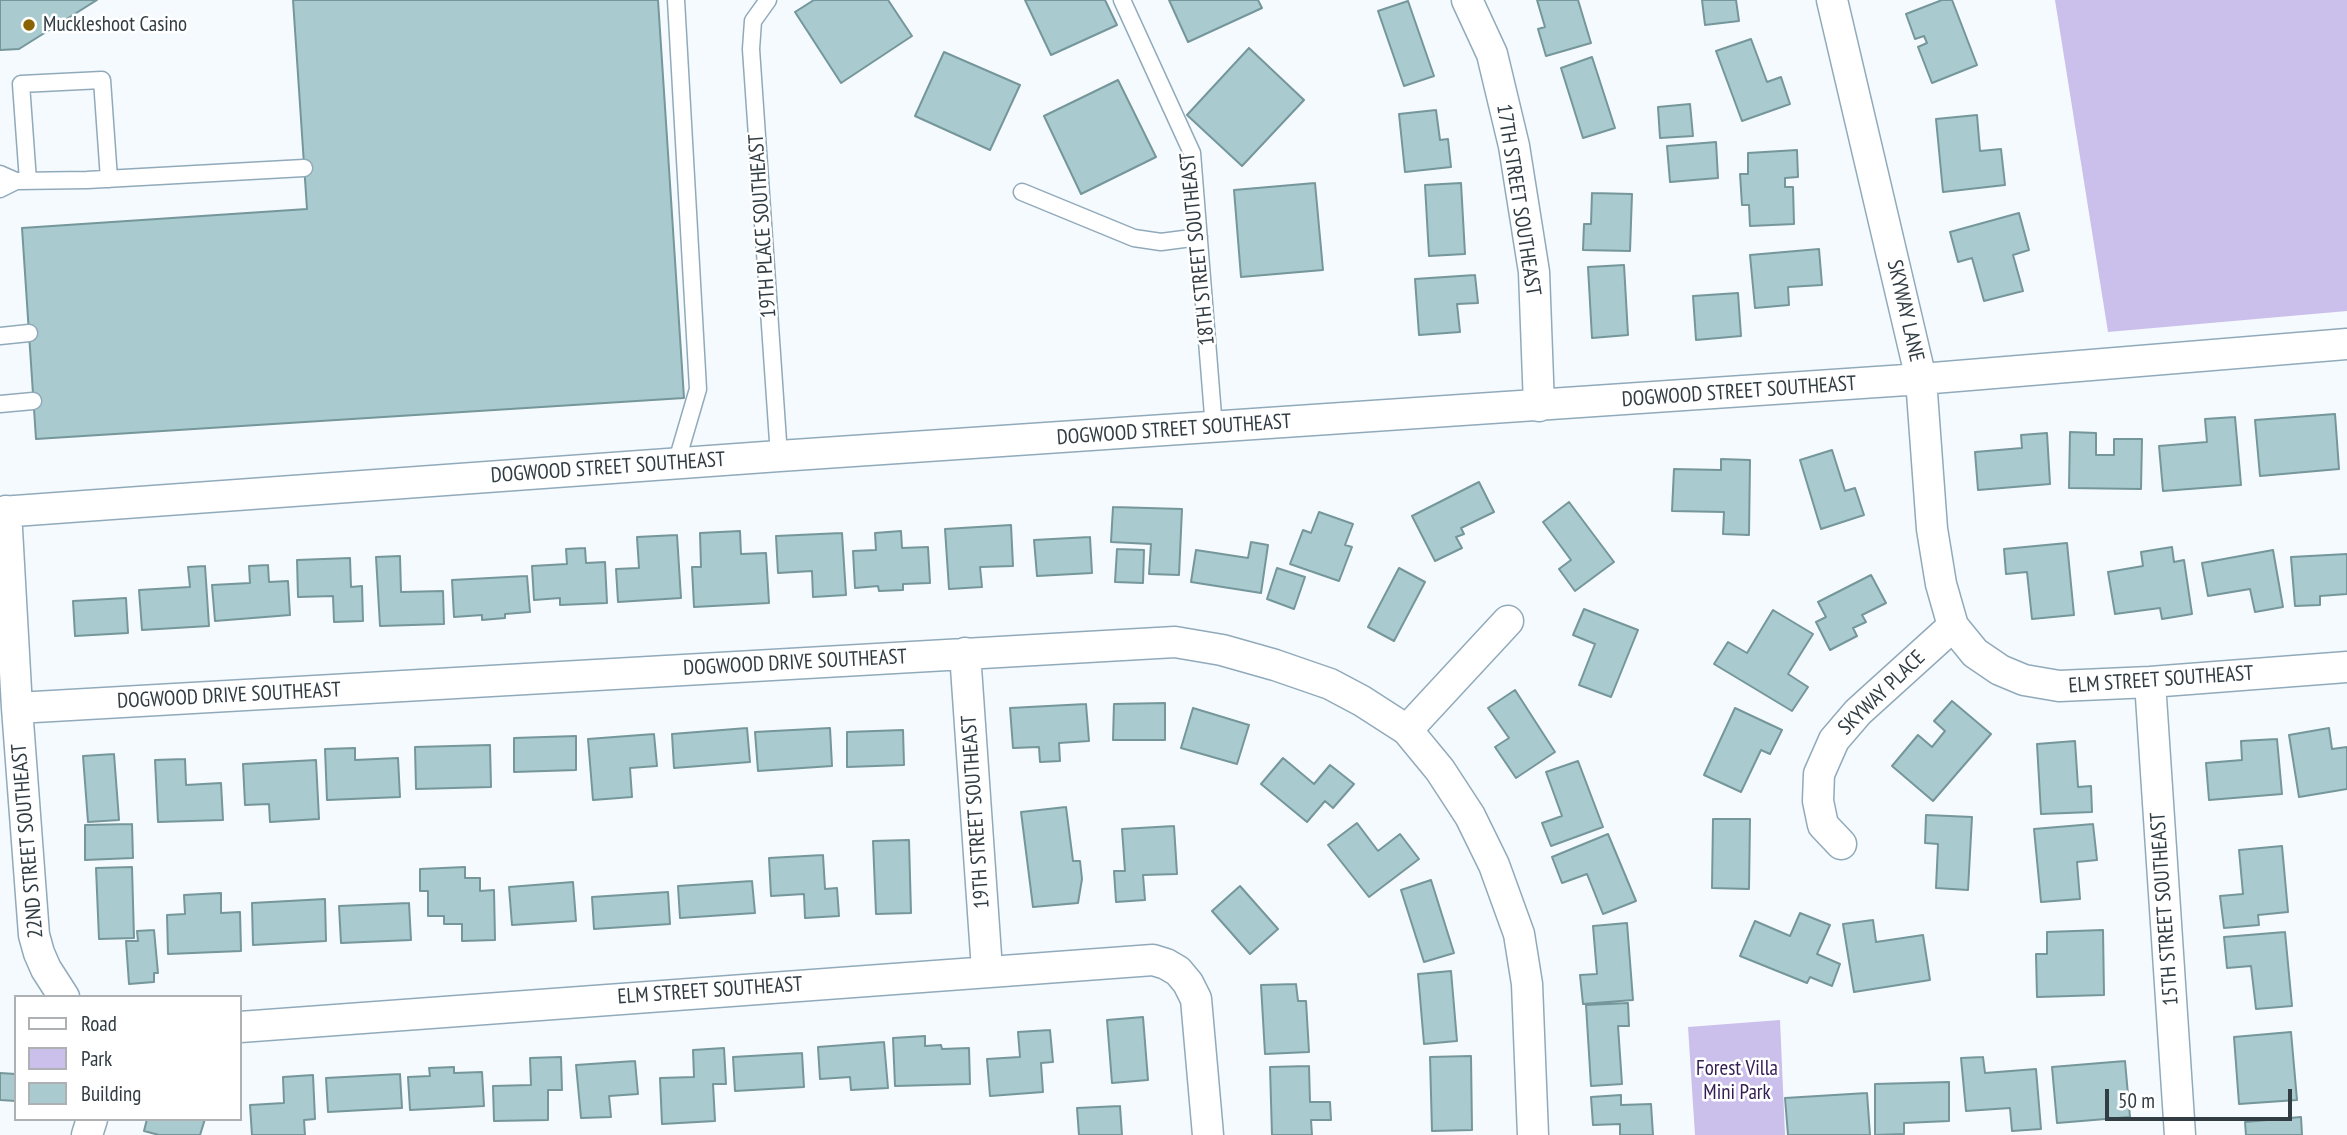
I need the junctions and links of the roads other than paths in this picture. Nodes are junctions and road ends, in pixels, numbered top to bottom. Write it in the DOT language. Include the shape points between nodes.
graph roads {
  1 [pos="676,0"];
  2 [pos="768,0"];
  3 [pos="1122,0"];
  4 [pos="1467,0"];
  5 [pos="1832,0"];
  6 [pos="304,168"];
  7 [pos="0,174"];
  8 [pos="109,179"];
  9 [pos="22,181"];
  10 [pos="0,189"];
  11 [pos="1022,192"];
  12 [pos="1199,237"];
  13 [pos="29,333"];
  14 [pos="0,336"];
  15 [pos="2347,344"];
  16 [pos="1921,379"];
  17 [pos="33,401"];
  18 [pos="0,404"];
  19 [pos="1539,406"];
  20 [pos="1214,428"];
  21 [pos="779,456"];
  22 [pos="676,464"];
  23 [pos="3,511"];
  24 [pos="1508,621"];
  25 [pos="1953,626"];
  26 [pos="965,653"];
  27 [pos="2347,667"];
  28 [pos="2150,682"];
  29 [pos="16,708"];
  30 [pos="1407,730"];
  31 [pos="1841,844"];
  32 [pos="987,970"];
  33 [pos="63,995"];
  34 [pos="242,1027"];
  35 [pos="1208,1135"];
  36 [pos="1533,1135"];
  37 [pos="2180,1135"];
  1 -- 22 [label="lane" via="698,389"];
  2 -- 21 [label="lane, 19TH PLACE SOUTHEAST" via="753,21 751,49"];
  3 -- 12 [label="lane, 18TH STREET SOUTHEAST" via="1192,153"];
  4 -- 19 [label="street, 17TH STREET SOUTHEAST" via="1492,54 1514,146 1534,272"];
  5 -- 16 [label="street, SKYWAY LANE"];
  6 -- 8 [label="lane"];
  7 -- 9 [label="lane"];
  8 -- 9 [label="lane"];
  8 -- 9 [label="lane" via="102,80 21,84"];
  9 -- 10 [label="lane"];
  11 -- 12 [label="lane" via="1134,237 1161,242"];
  12 -- 20 [label="lane, 18TH STREET SOUTHEAST"];
  13 -- 14 [label="lane"];
  15 -- 16 [label="street, DOGWOOD STREET SOUTHEAST"];
  16 -- 19 [label="street, DOGWOOD STREET SOUTHEAST"];
  16 -- 25 [label="street, SKYWAY LANE" via="1932,529"];
  17 -- 18 [label="lane"];
  19 -- 20 [label="street, DOGWOOD STREET SOUTHEAST"];
  20 -- 21 [label="street, DOGWOOD STREET SOUTHEAST"];
  21 -- 22 [label="street, DOGWOOD STREET SOUTHEAST"];
  22 -- 23 [label="street, DOGWOOD STREET SOUTHEAST"];
  23 -- 29 [label="street, 22ND STREET SOUTHEAST"];
  24 -- 30 [label="street"];
  25 -- 28 [label="street, ELM STREET SOUTHEAST" via="1975,653 2024,680 2059,686"];
  25 -- 31 [label="street, SKYWAY PLACE" via="1858,712 1834,740 1819,774 1818,801 1823,825"];
  26 -- 29 [label="street, DOGWOOD DRIVE SOUTHEAST"];
  26 -- 30 [label="street, DOGWOOD DRIVE SOUTHEAST" via="1174,642 1222,650 1330,684"];
  26 -- 32 [label="street, 19TH STREET SOUTHEAST"];
  27 -- 28 [label="street, ELM STREET SOUTHEAST"];
  28 -- 37 [label="street, 15TH STREET SOUTHEAST"];
  29 -- 33 [label="street, 22ND STREET SOUTHEAST" via="34,934 46,969"];
  30 -- 36 [label="street" via="1470,816 1519,934 1527,984"];
  32 -- 34 [label="street, ELM STREET SOUTHEAST"];
  32 -- 35 [label="street, ELM STREET SOUTHEAST" via="1153,960 1178,971 1196,999"];
}
